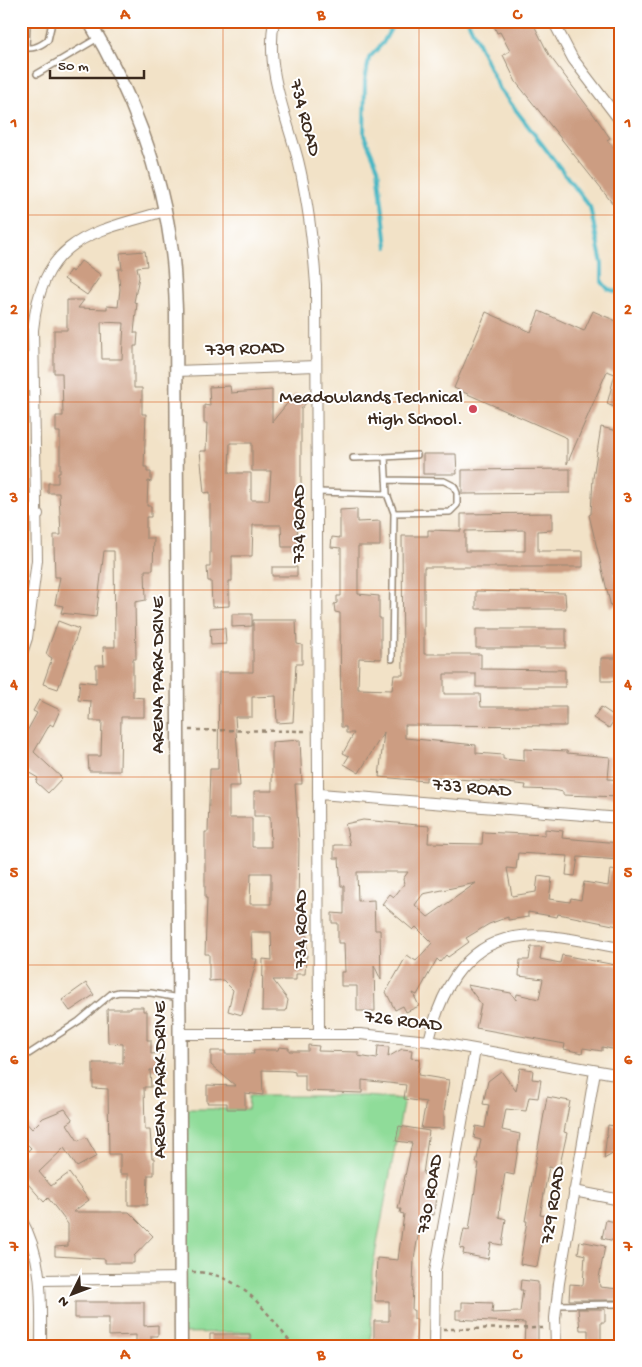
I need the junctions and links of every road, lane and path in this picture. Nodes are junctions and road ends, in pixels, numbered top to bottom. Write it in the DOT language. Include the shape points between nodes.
graph roads {
  1 [pos="27,21"];
  2 [pos="49,21"];
  3 [pos="89,21"];
  4 [pos="274,21"];
  5 [pos="553,21"];
  6 [pos="98,37"];
  7 [pos="24,47"];
  8 [pos="21,60"];
  9 [pos="37,74"];
  10 [pos="621,122"];
  11 [pos="165,211"];
  12 [pos="316,366"];
  13 [pos="176,370"];
  14 [pos="417,455"];
  15 [pos="385,457"];
  16 [pos="353,458"];
  17 [pos="386,480"];
  18 [pos="317,492"];
  19 [pos="388,494"];
  20 [pos="21,513"];
  21 [pos="38,514"];
  22 [pos="394,514"];
  23 [pos="21,656"];
  24 [pos="392,659"];
  25 [pos="178,730"];
  26 [pos="320,731"];
  27 [pos="320,794"];
  28 [pos="621,818"];
  29 [pos="621,948"];
  30 [pos="179,998"];
  31 [pos="320,1032"];
  32 [pos="179,1034"];
  33 [pos="429,1041"];
  34 [pos="475,1050"];
  35 [pos="21,1059"];
  36 [pos="595,1071"];
  37 [pos="621,1075"];
  38 [pos="574,1190"];
  39 [pos="621,1200"];
  40 [pos="21,1219"];
  41 [pos="181,1276"];
  42 [pos="41,1280"];
  43 [pos="617,1304"];
  44 [pos="557,1305"];
  45 [pos="556,1328"];
  46 [pos="434,1329"];
  47 [pos="41,1346"];
  48 [pos="181,1346"];
  49 [pos="293,1346"];
  50 [pos="434,1346"];
  51 [pos="556,1346"];
  1 -- 7 [label="lane"];
  2 -- 7 [label="lane" via="48,40 36,47"];
  3 -- 6 [label="street, ARENA PARK DRIVE"];
  4 -- 12 [label="street, 734 ROAD" via="271,49 274,74 298,161 313,244"];
  5 -- 10 [label="street" via="573,59"];
  6 -- 9 [label="lane"];
  6 -- 11 [label="street, ARENA PARK DRIVE" via="118,72 140,128"];
  7 -- 8 [label="lane"];
  11 -- 13 [label="street, ARENA PARK DRIVE" via="176,310"];
  11 -- 21 [label="street" via="100,229 83,238 59,258 43,283 33,330"];
  12 -- 13 [label="street, 739 ROAD"];
  12 -- 18 [label="street, 734 ROAD"];
  13 -- 25 [label="street, ARENA PARK DRIVE"];
  14 -- 15 [label="lane"];
  15 -- 16 [label="lane"];
  15 -- 17 [label="lane"];
  17 -- 19 [label="lane"];
  17 -- 22 [label="lane" via="444,481 454,486 457,493 457,505 450,512"];
  18 -- 19 [label="lane"];
  18 -- 26 [label="street, 734 ROAD"];
  19 -- 22 [label="lane"];
  20 -- 21 [label="street"];
  21 -- 23 [label="street" via="33,602"];
  22 -- 24 [label="lane"];
  25 -- 26 [label="path"];
  25 -- 30 [label="street, ARENA PARK DRIVE"];
  26 -- 27 [label="street, 734 ROAD"];
  27 -- 28 [label="street, 733 ROAD"];
  27 -- 31 [label="street, 734 ROAD"];
  29 -- 33 [label="street" via="538,936 513,937 497,942 478,952 457,973 440,1001"];
  30 -- 32 [label="street, ARENA PARK DRIVE"];
  30 -- 35 [label="lane" via="136,992 111,994 80,1021"];
  31 -- 32 [label="street, 726 ROAD"];
  31 -- 33 [label="street, 726 ROAD"];
  32 -- 41 [label="street, ARENA PARK DRIVE"];
  33 -- 34 [label="street, 726 ROAD"];
  34 -- 36 [label="street, 726 ROAD"];
  34 -- 46 [label="street, 730 ROAD" via="435,1272"];
  36 -- 37 [label="street, 726 ROAD"];
  36 -- 38 [label="street, 729 ROAD"];
  38 -- 39 [label="street"];
  38 -- 44 [label="street, 729 ROAD"];
  40 -- 42 [label="street" via="36,1252"];
  41 -- 42 [label="street"];
  41 -- 48 [label="street, ARENA PARK DRIVE"];
  41 -- 49 [label="path" via="205,1272 231,1281 256,1300"];
  42 -- 47 [label="street"];
  43 -- 44 [label="lane"];
  44 -- 45 [label="street, 729 ROAD"];
  45 -- 46 [label="path"];
  45 -- 51 [label="street, 729 ROAD"];
  46 -- 50 [label="street, 730 ROAD"];
}
